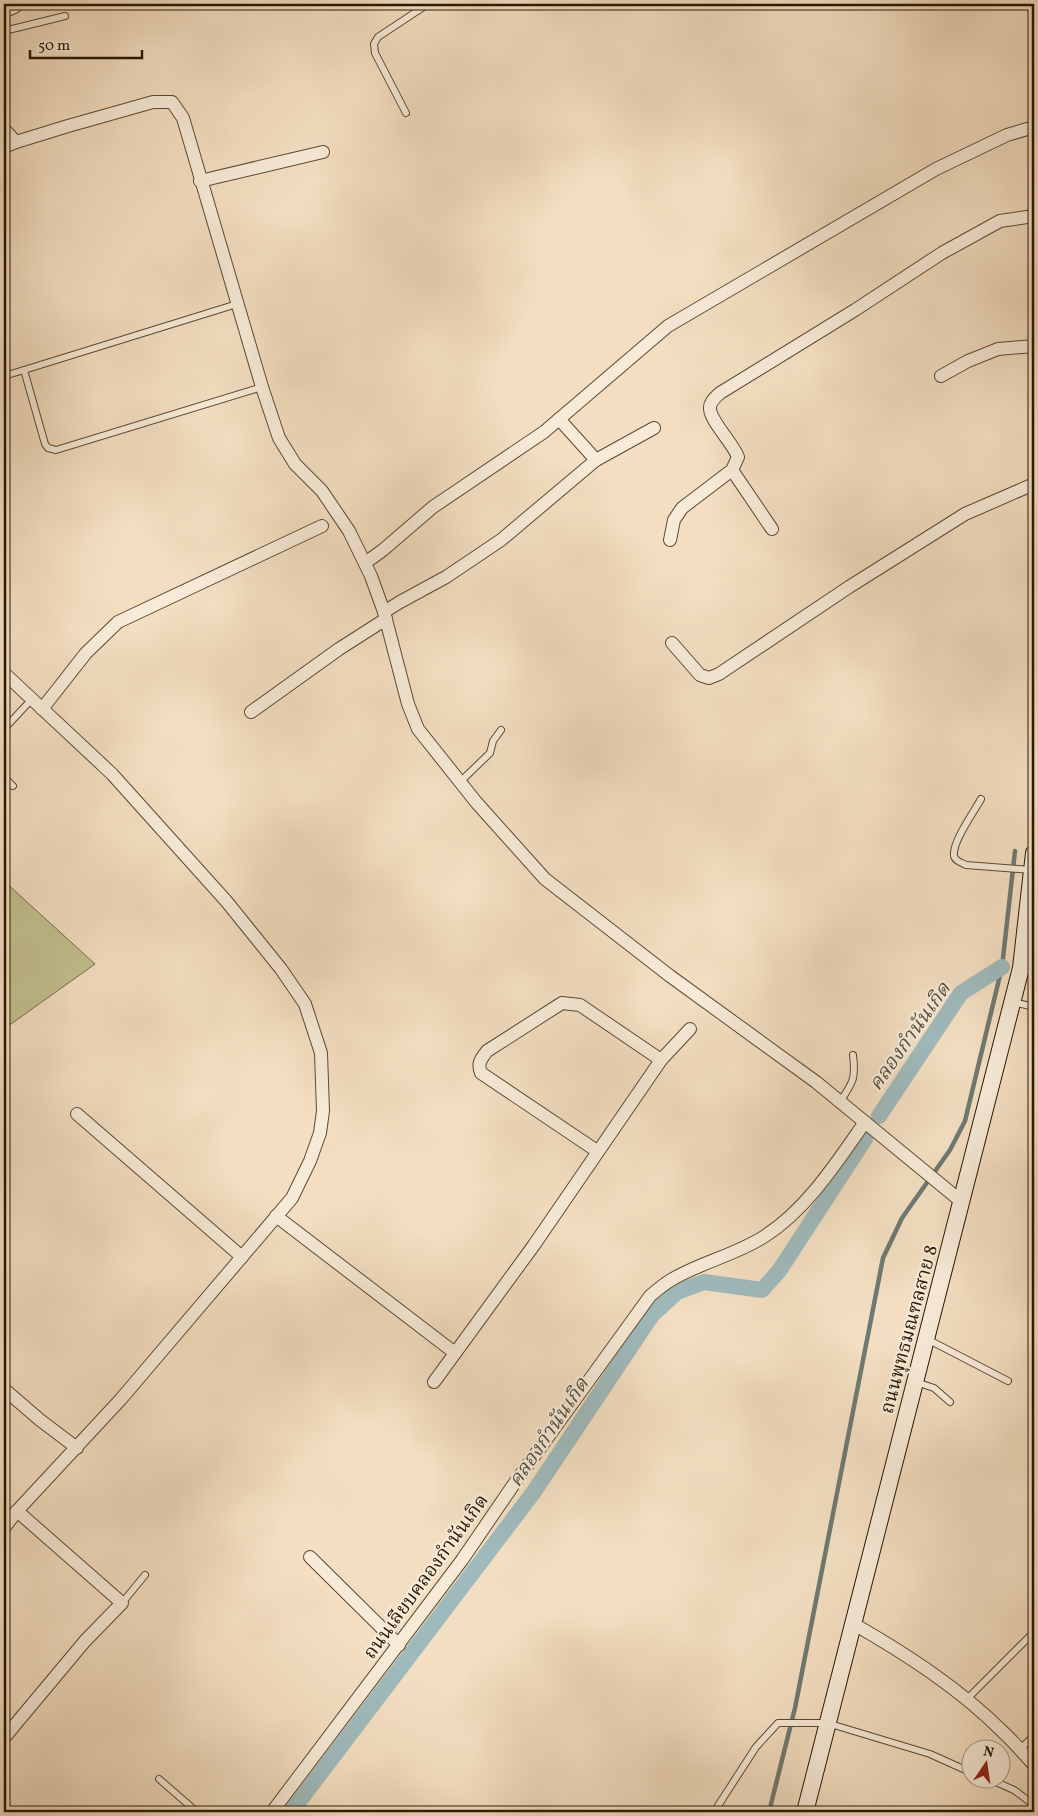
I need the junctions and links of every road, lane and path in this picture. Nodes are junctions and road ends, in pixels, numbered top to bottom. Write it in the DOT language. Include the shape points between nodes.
graph roads {
  1 [pos="21,4"];
  2 [pos="428,4"];
  3 [pos="4,15"];
  4 [pos="65,16"];
  5 [pos="4,31"];
  6 [pos="406,113"];
  7 [pos="1034,127"];
  8 [pos="4,129"];
  9 [pos="10,144"];
  10 [pos="322,152"];
  11 [pos="200,181"];
  12 [pos="1034,216"];
  13 [pos="238,304"];
  14 [pos="1034,346"];
  15 [pos="24,370"];
  16 [pos="4,376"];
  17 [pos="941,376"];
  18 [pos="262,387"];
  19 [pos="559,419"];
  20 [pos="654,428"];
  21 [pos="596,460"];
  22 [pos="732,470"];
  23 [pos="1034,484"];
  24 [pos="322,526"];
  25 [pos="772,529"];
  26 [pos="670,540"];
  27 [pos="365,563"];
  28 [pos="385,616"];
  29 [pos="672,642"];
  30 [pos="4,673"];
  31 [pos="32,700"];
  32 [pos="42,709"];
  33 [pos="250,712"];
  34 [pos="4,729"];
  35 [pos="501,730"];
  36 [pos="4,777"];
  37 [pos="460,782"];
  38 [pos="14,786"];
  39 [pos="981,800"];
  40 [pos="1034,853"];
  41 [pos="1033,870"];
  42 [pos="1027,967"];
  43 [pos="1012,1002"];
  44 [pos="1034,1007"];
  45 [pos="690,1029"];
  46 [pos="853,1055"];
  47 [pos="661,1060"];
  48 [pos="840,1102"];
  49 [pos="77,1114"];
  50 [pos="865,1122"];
  51 [pos="598,1152"];
  52 [pos="962,1202"];
  53 [pos="276,1216"];
  54 [pos="242,1257"];
  55 [pos="926,1339"];
  56 [pos="455,1353"];
  57 [pos="915,1381"];
  58 [pos="1008,1381"];
  59 [pos="434,1382"];
  60 [pos="4,1389"];
  61 [pos="950,1402"];
  62 [pos="77,1448"];
  63 [pos="17,1511"];
  64 [pos="4,1528"];
  65 [pos="310,1557"];
  66 [pos="145,1575"];
  67 [pos="122,1602"];
  68 [pos="852,1623"];
  69 [pos="1034,1632"];
  70 [pos="399,1645"];
  71 [pos="966,1700"];
  72 [pos="827,1723"];
  73 [pos="1034,1736"];
  74 [pos="4,1738"];
  75 [pos="1020,1749"];
  76 [pos="1034,1765"];
  77 [pos="960,1768"];
  78 [pos="159,1779"];
  79 [pos="1010,1788"];
  80 [pos="1034,1805"];
  81 [pos="197,1812"];
  82 [pos="272,1812"];
  83 [pos="714,1812"];
  84 [pos="805,1812"];
  1 -- 3 [label="lane"];
  2 -- 6 [label="lane" via="378,37 374,44 375,53"];
  4 -- 5 [label="lane"];
  7 -- 19 [label="street" via="1007,135 936,169 668,326"];
  8 -- 9 [label="street"];
  9 -- 11 [label="street" via="153,102 172,102 183,118"];
  10 -- 11 [label="street"];
  11 -- 13 [label="street"];
  12 -- 22 [label="street" via="1000,221 942,253 720,392 712,400 710,409 714,420 735,448 738,457"];
  13 -- 15 [label="lane"];
  13 -- 18 [label="street"];
  14 -- 17 [label="street" via="998,349"];
  15 -- 16 [label="lane"];
  15 -- 18 [label="lane" via="45,444 56,450"];
  18 -- 27 [label="street" via="279,438 295,464 322,491"];
  19 -- 21 [label="street"];
  19 -- 27 [label="street" via="433,507"];
  20 -- 21 [label="street"];
  21 -- 28 [label="street" via="501,540 446,577 400,602"];
  22 -- 25 [label="street"];
  22 -- 26 [label="street" via="682,508 674,520"];
  23 -- 29 [label="street" via="966,514 719,674 709,678 700,675"];
  24 -- 32 [label="street" via="118,622 86,653"];
  27 -- 28 [label="street"];
  28 -- 33 [label="street"];
  28 -- 37 [label="street" via="408,704 418,729"];
  30 -- 31 [label="street"];
  31 -- 32 [label="street"];
  31 -- 34 [label="lane"];
  32 -- 53 [label="street" via="112,774 220,895 281,969 305,1004 322,1053 320,1133 292,1198"];
  35 -- 37 [label="lane" via="490,753"];
  36 -- 38 [label="lane"];
  37 -- 48 [label="street" via="545,879"];
  39 -- 41 [label="lane" via="956,843 954,856 957,861 966,865"];
  40 -- 41 [label="street, ถนนพุทธมณฑลสาย 8"];
  41 -- 42 [label="street, ถนนพุทธมณฑลสาย 8"];
  42 -- 43 [label="street, ถนนพุทธมณฑลสาย 8"];
  43 -- 44 [label="lane"];
  43 -- 52 [label="street, ถนนพุทธมณฑลสาย 8"];
  45 -- 47 [label="street"];
  46 -- 48 [label="lane" via="852,1084"];
  47 -- 51 [label="street"];
  47 -- 51 [label="street" via="580,1005 570,1002 562,1003 487,1051 480,1060 481,1073"];
  48 -- 50 [label="street"];
  49 -- 54 [label="street"];
  50 -- 52 [label="street"];
  50 -- 70 [label="street, ถนนเลียบคลองกำนันเกิด" via="829,1174 765,1236 671,1280 650,1296"];
  51 -- 56 [label="street"];
  52 -- 55 [label="street, ถนนพุทธมณฑลสาย 8"];
  53 -- 54 [label="street"];
  53 -- 56 [label="street"];
  54 -- 62 [label="street"];
  55 -- 57 [label="street, ถนนพุทธมณฑลสาย 8"];
  55 -- 58 [label="lane"];
  56 -- 59 [label="street"];
  57 -- 61 [label="lane" via="934,1388"];
  57 -- 68 [label="street, ถนนพุทธมณฑลสาย 8"];
  60 -- 62 [label="street"];
  62 -- 63 [label="street"];
  63 -- 64 [label="street"];
  63 -- 67 [label="street"];
  65 -- 70 [label="street"];
  66 -- 67 [label="lane"];
  67 -- 74 [label="street"];
  68 -- 71 [label="street" via="901,1651"];
  68 -- 72 [label="street, ถนนพุทธมณฑลสาย 8"];
  69 -- 71 [label="lane"];
  70 -- 82 [label="street, ถนนเลียบคลองกำนันเกิด"];
  71 -- 75 [label="street"];
  72 -- 77 [label="lane" via="930,1754"];
  72 -- 83 [label="lane" via="778,1723 756,1747"];
  72 -- 84 [label="street, ถนนพุทธมณฑลสาย 8"];
  73 -- 75 [label="lane"];
  75 -- 76 [label="street"];
  78 -- 81 [label="lane"];
  79 -- 80 [label="lane"];
}
